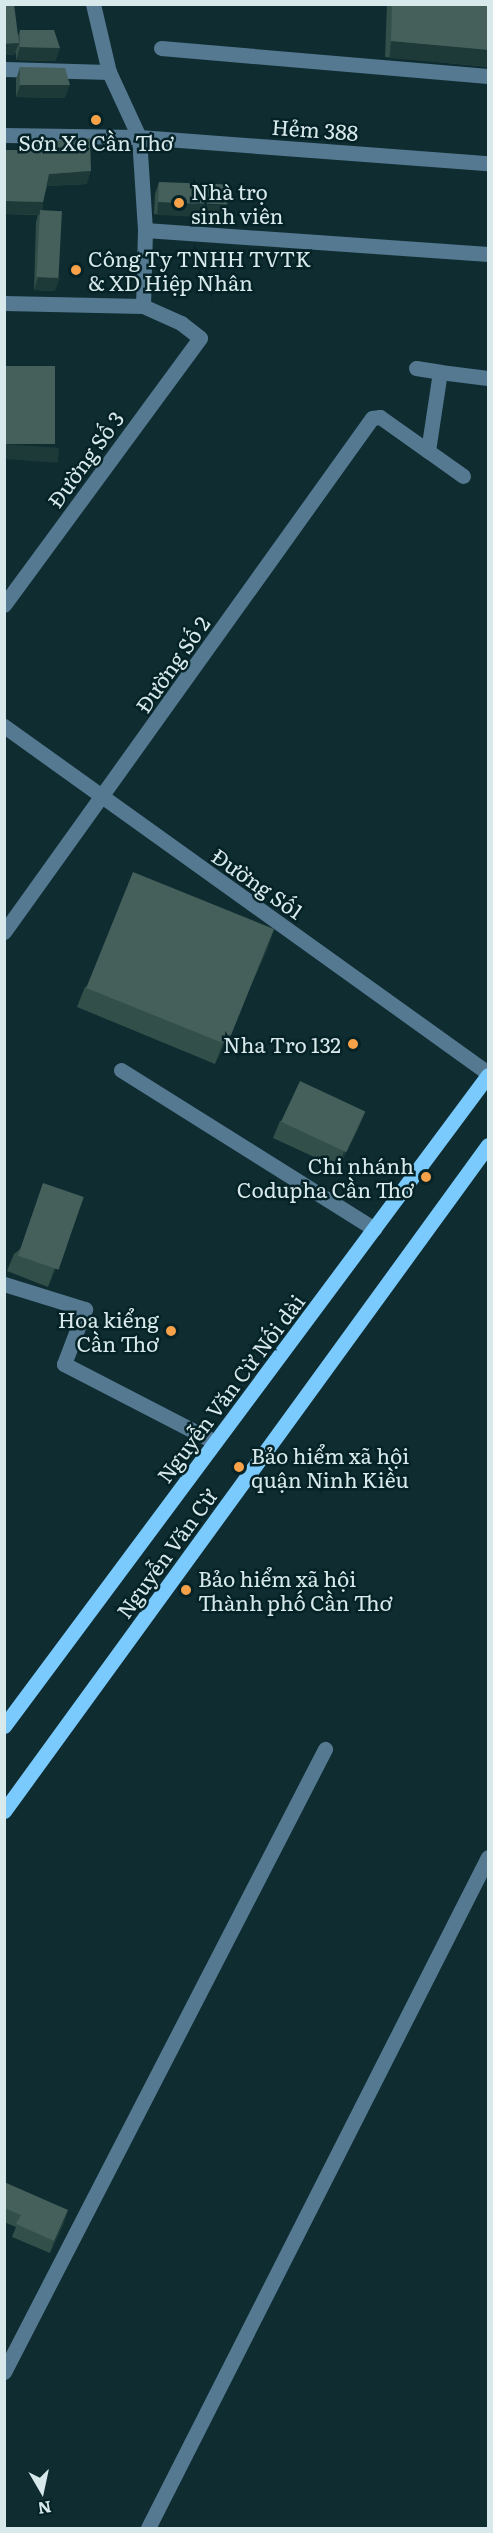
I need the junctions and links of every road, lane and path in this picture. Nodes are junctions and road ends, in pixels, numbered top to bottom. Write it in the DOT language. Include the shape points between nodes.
graph roads {
  1 [pos="93,4"];
  2 [pos="161,48"];
  3 [pos="4,69"];
  4 [pos="109,72"];
  5 [pos="489,76"];
  6 [pos="4,135"];
  7 [pos="140,137"];
  8 [pos="489,163"];
  9 [pos="145,230"];
  10 [pos="489,254"];
  11 [pos="4,303"];
  12 [pos="143,306"];
  13 [pos="416,368"];
  14 [pos="440,372"];
  15 [pos="489,378"];
  16 [pos="428,452"];
  17 [pos="463,476"];
  18 [pos="4,605"];
  19 [pos="4,726"];
  20 [pos="103,798"];
  21 [pos="4,933"];
  22 [pos="121,1070"];
  23 [pos="489,1074"];
  24 [pos="489,1144"];
  25 [pos="374,1229"];
  26 [pos="4,1284"];
  27 [pos="215,1442"];
  28 [pos="4,1726"];
  29 [pos="325,1749"];
  30 [pos="4,1811"];
  31 [pos="489,1857"];
  32 [pos="4,2372"];
  33 [pos="148,2529"];
  1 -- 4 [label="street"];
  2 -- 5 [label="street"];
  3 -- 4 [label="street"];
  4 -- 7 [label="street"];
  6 -- 7 [label="street, Hẻm 388"];
  7 -- 8 [label="street, Hẻm 388"];
  7 -- 9 [label="street"];
  9 -- 10 [label="street" via="354,248"];
  9 -- 12 [label="street"];
  11 -- 12 [label="street"];
  12 -- 18 [label="street, Đường Số 3" via="182,323 200,338"];
  13 -- 14 [label="street"];
  14 -- 15 [label="street"];
  14 -- 16 [label="street"];
  16 -- 17 [label="street"];
  16 -- 20 [label="street, Đường Số 2" via="380,417 372,418"];
  19 -- 20 [label="street, Đường Số1"];
  20 -- 21 [label="street, Đường Số 2"];
  20 -- 23 [label="street, Đường Số1"];
  22 -- 25 [label="street"];
  23 -- 25 [label="main road, Nguyễn Văn Cừ Nối dài"];
  24 -- 30 [label="main road, Nguyễn Văn Cừ"];
  25 -- 27 [label="main road, Nguyễn Văn Cừ Nối dài"];
  26 -- 27 [label="street" via="85,1309 64,1364"];
  27 -- 28 [label="main road, Nguyễn Văn Cừ Nối dài"];
  29 -- 32 [label="street"];
  31 -- 33 [label="street"];
}
